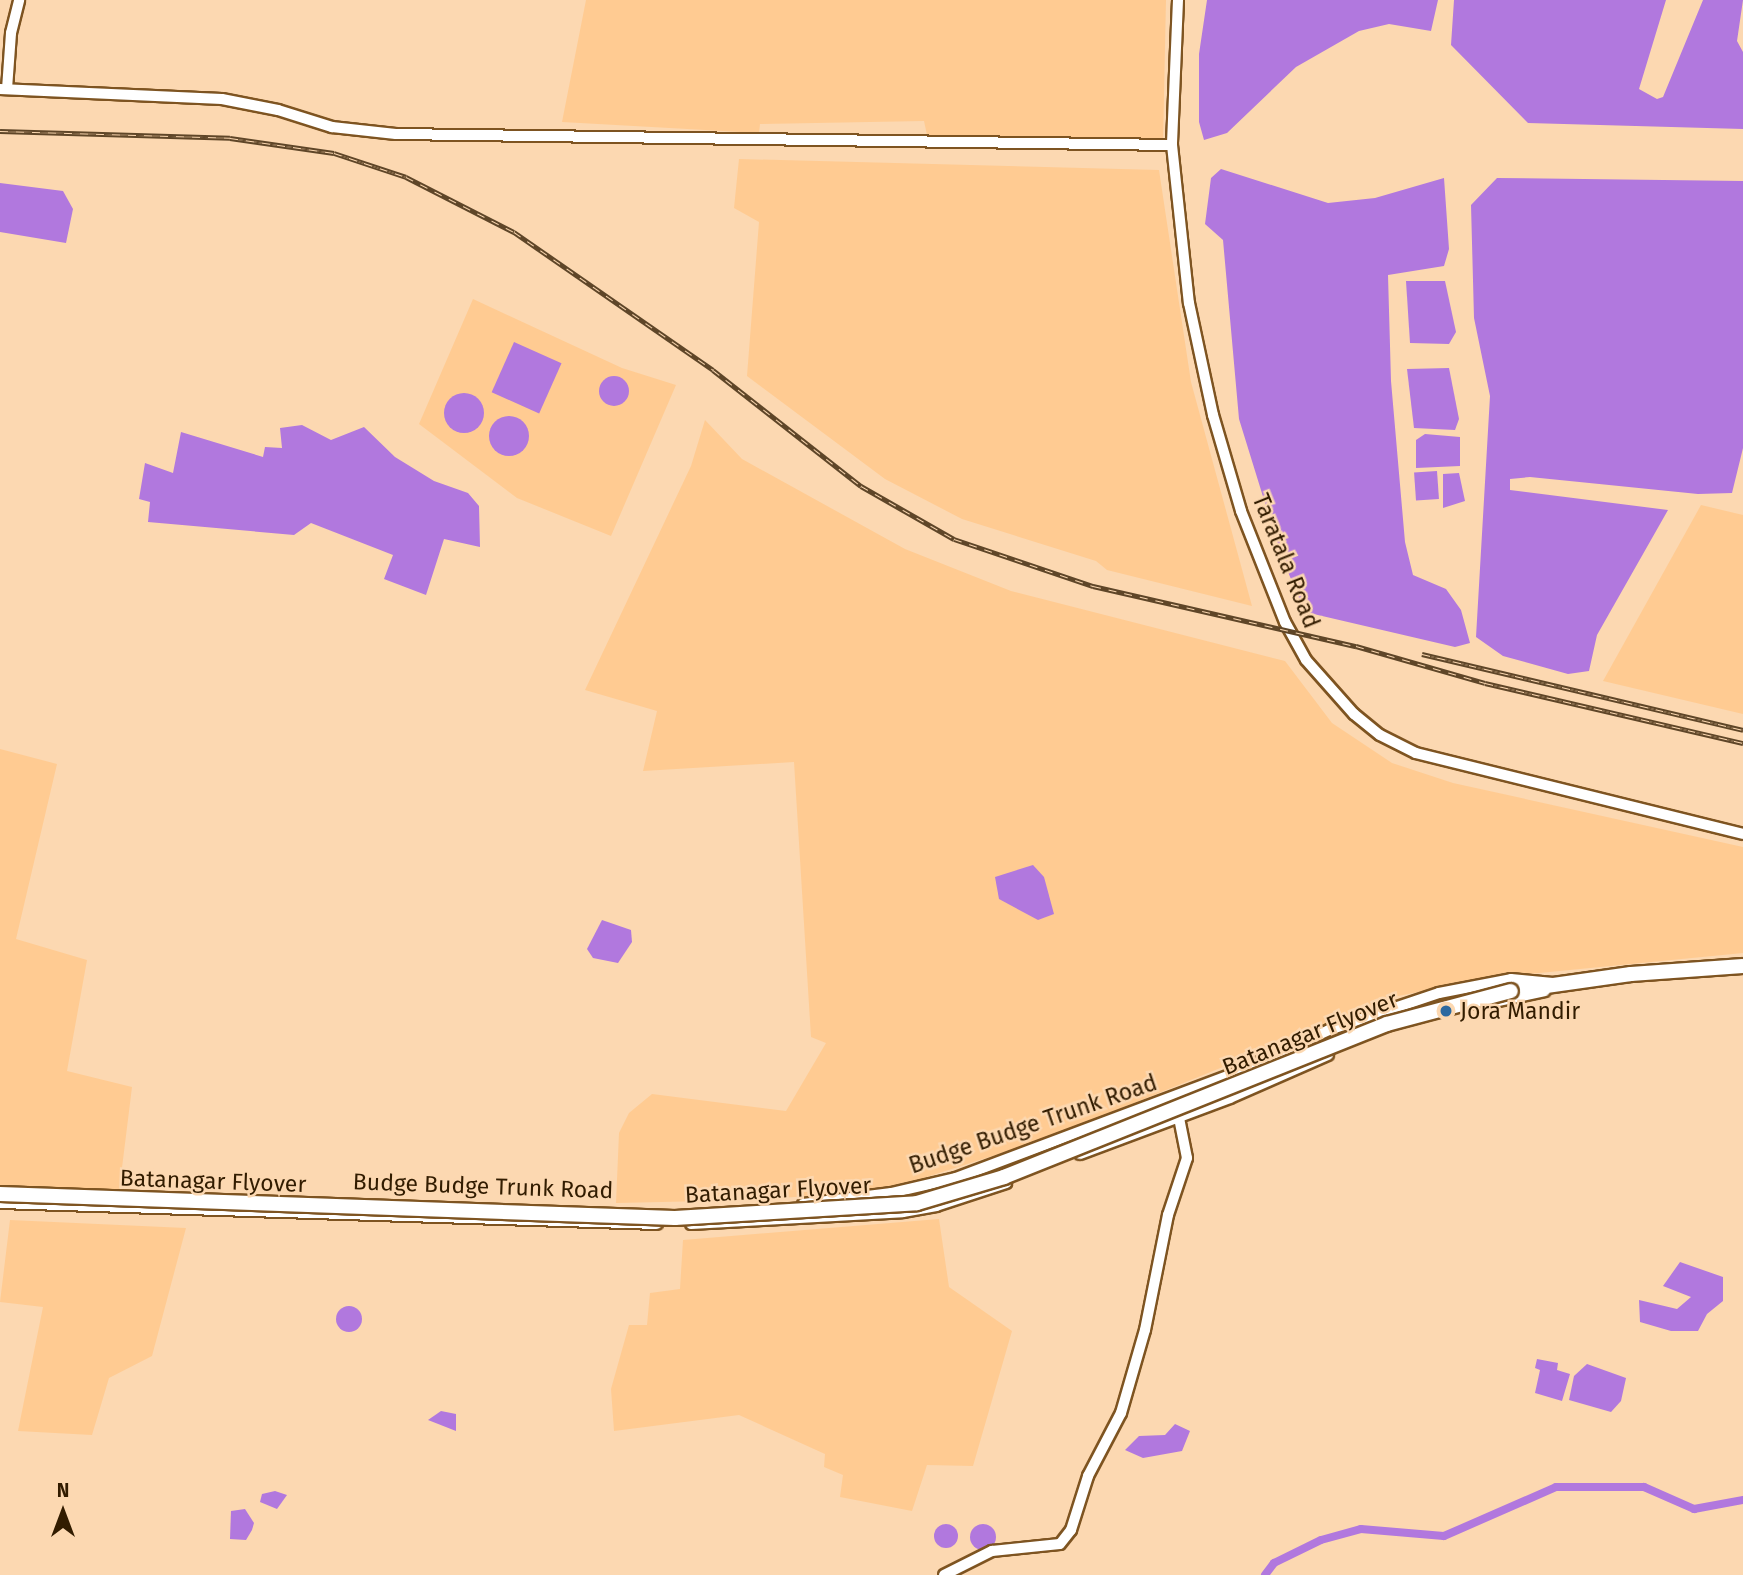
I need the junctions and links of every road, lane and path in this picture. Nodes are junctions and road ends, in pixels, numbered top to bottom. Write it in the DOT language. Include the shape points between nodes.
graph roads {
  1 [pos="19,0"];
  2 [pos="1178,0"];
  3 [pos="4,89"];
  4 [pos="1172,145"];
  5 [pos="1743,834"];
  6 [pos="1743,969"];
  7 [pos="1552,987"];
  8 [pos="1172,1097"];
  9 [pos="1180,1118"];
  10 [pos="0,1192"];
  11 [pos="0,1203"];
  12 [pos="944,1575"];
  1 -- 3 [label="street"];
  2 -- 4 [label="street, Taratala Road"];
  3 -- 4 [label="street" via="222,99 332,127 396,134"];
  4 -- 5 [label="street, Taratala Road" via="1189,303 1213,415 1255,550 1285,622 1317,673 1354,714 1380,735 1416,753"];
  6 -- 7 [label="main road, Batanagar Flyover"];
  7 -- 8 [label="street, Budge Budge Trunk Road" via="1518,978 1439,993 1329,1030"];
  7 -- 9 [label="street, Budge Budge Trunk Road" via="1384,1030"];
  7 -- 10 [label="main road, Batanagar Flyover, bridge" via="1516,990 1387,1024 1004,1177 917,1203 674,1218"];
  8 -- 9 [label="street"];
  8 -- 10 [label="street, Budge Budge Trunk Road" via="926,1186 727,1212 476,1210"];
  9 -- 11 [label="street, Budge Budge Trunk Road" via="962,1199 891,1212 654,1224"];
  9 -- 12 [label="street" via="1187,1158 1168,1215 1130,1390 1088,1476 1071,1531 1060,1544 992,1551"];
}
